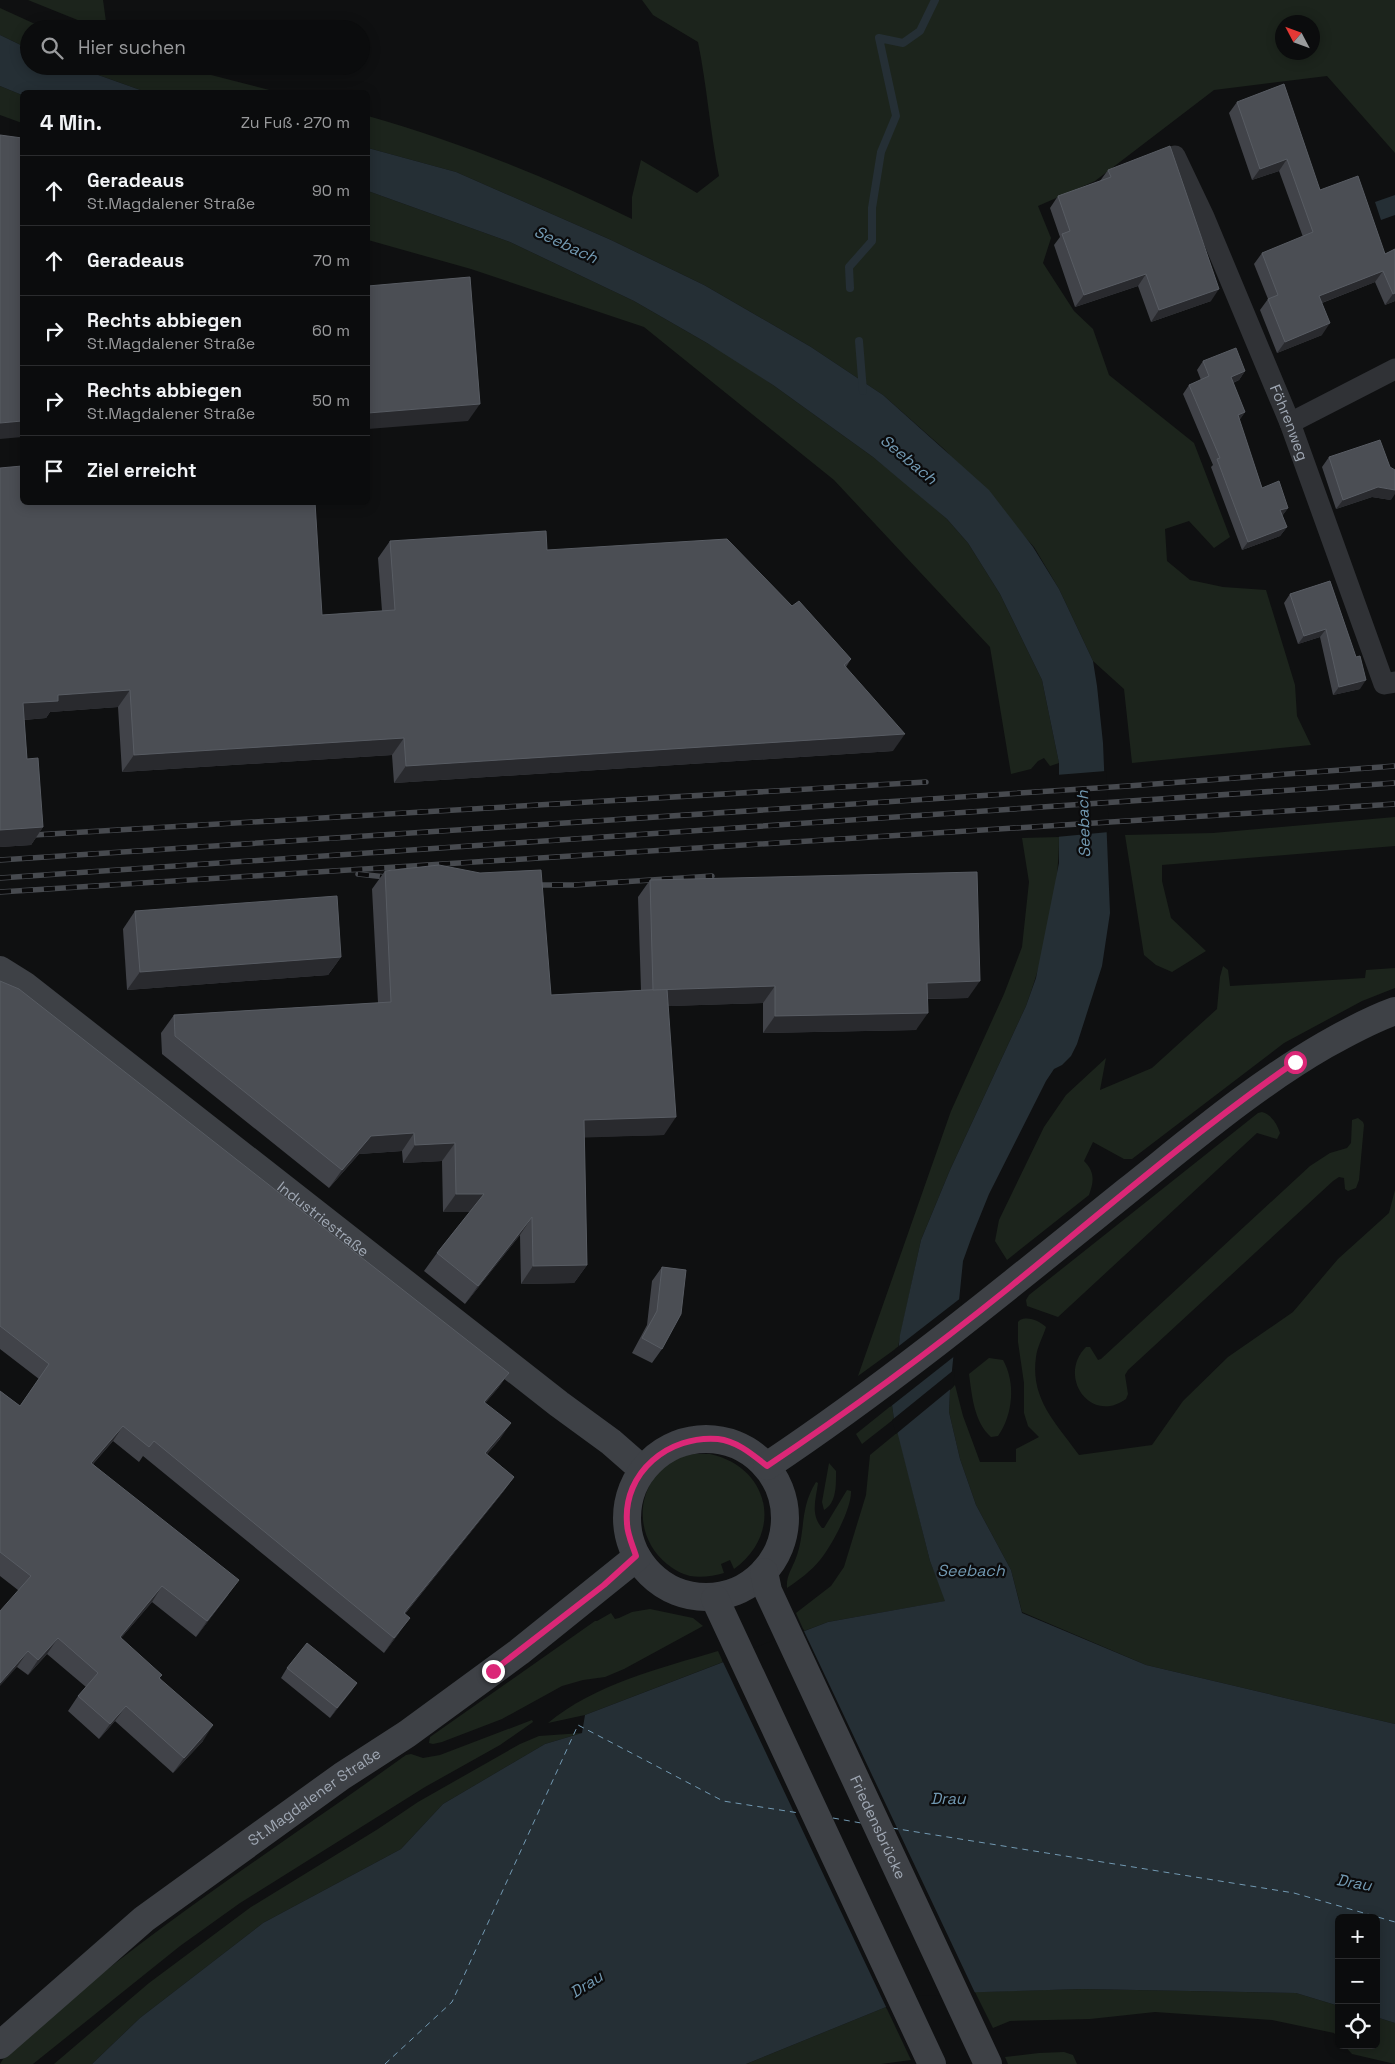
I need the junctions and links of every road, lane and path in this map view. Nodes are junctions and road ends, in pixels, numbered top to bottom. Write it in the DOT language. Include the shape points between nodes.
graph roads {
  1 [pos="1175,156"];
  2 [pos="1395,369"];
  3 [pos="1290,423"];
  4 [pos="1395,682"];
  5 [pos="0,970"];
  6 [pos="1395,1010"];
  7 [pos="767,1466"];
  8 [pos="642,1470"];
  9 [pos="636,1556"];
  10 [pos="766,1581"];
  11 [pos="719,1606"];
  12 [pos="0,2045"];
  13 [pos="932,2064"];
  14 [pos="988,2064"];
  1 -- 3 [label="street, Föhrenweg" via="1204,217"];
  2 -- 3 [label="street"];
  3 -- 4 [label="street, Föhrenweg" via="1384,684"];
  5 -- 8 [label="street, Industriestraße" via="24,985 611,1442"];
  6 -- 7 [label="street" via="1370,1020 1295,1062 1250,1094 846,1413"];
  7 -- 8 [label="street" via="745,1448 718,1439 681,1442 657,1455"];
  7 -- 10 [label="street" via="777,1481 786,1514 783,1537"];
  8 -- 9 [label="street" via="629,1498 627,1524"];
  9 -- 11 [label="street" via="663,1585"];
  9 -- 12 [label="street, St.Magdalener Straße" via="519,1652 144,1919"];
  10 -- 11 [label="street" via="738,1591"];
  10 -- 14 [label="street, Friedensbrücke"];
  11 -- 13 [label="street"];
}
